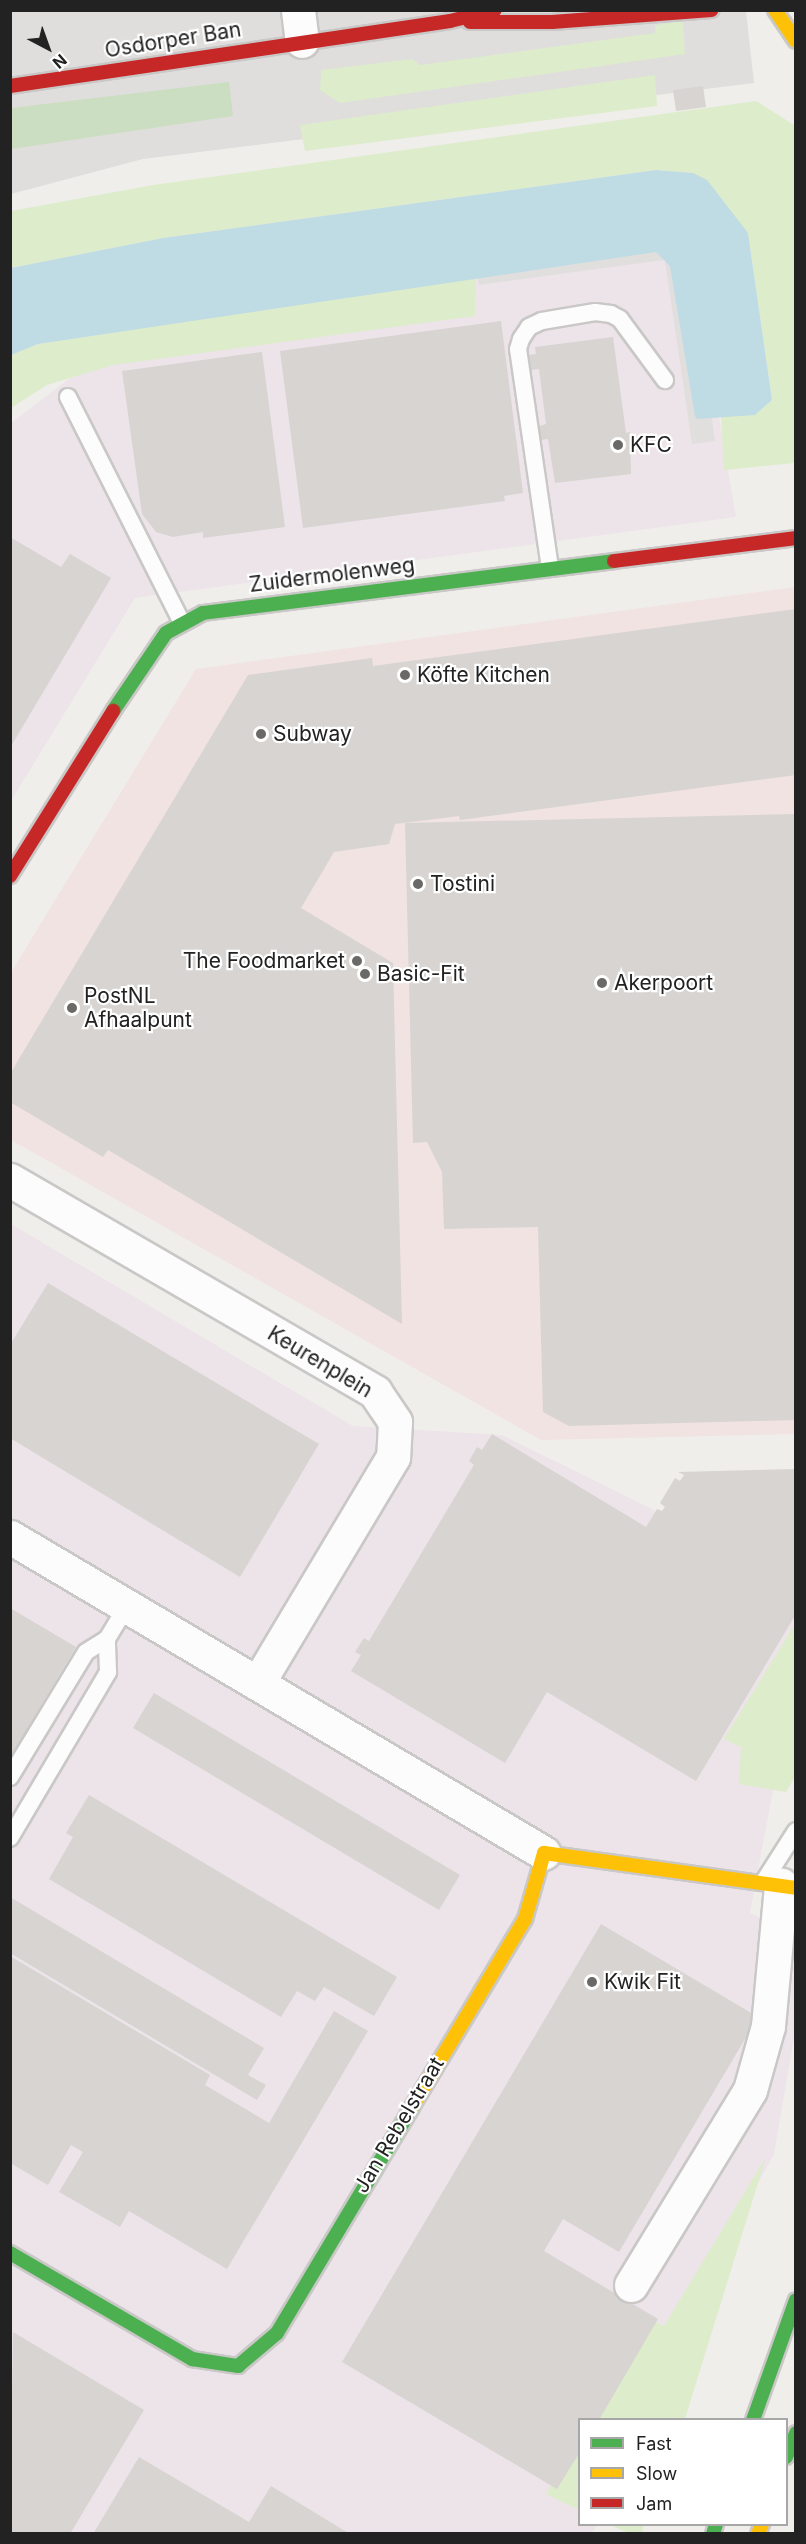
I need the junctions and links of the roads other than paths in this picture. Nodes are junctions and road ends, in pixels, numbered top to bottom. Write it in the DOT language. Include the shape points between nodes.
graph roads {
  1 [pos="495,10"];
  2 [pos="712,10"];
  3 [pos="758,13"];
  4 [pos="776,14"];
  5 [pos="450,21"];
  6 [pos="300,26"];
  7 [pos="795,41"];
  8 [pos="10,86"];
  9 [pos="665,380"];
  10 [pos="68,397"];
  11 [pos="795,538"];
  12 [pos="550,568"];
  13 [pos="182,623"];
  14 [pos="10,876"];
  15 [pos="10,1180"];
  16 [pos="10,1537"];
  17 [pos="127,1606"];
  18 [pos="107,1639"];
  19 [pos="258,1683"];
  20 [pos="10,1777"];
  21 [pos="795,1832"];
  22 [pos="10,1838"];
  23 [pos="544,1853"];
  24 [pos="780,1885"];
  25 [pos="10,2253"];
  26 [pos="631,2285"];
  27 [pos="795,2300"];
  28 [pos="754,2418"];
  29 [pos="795,2433"];
  30 [pos="788,2452"];
  1 -- 5 [label="street, Osdorper Ban"];
  2 -- 5 [label="street, Osdorper Ban" via="552,22"];
  3 -- 4 [label="street"];
  4 -- 7 [label="street"];
  5 -- 6 [label="street, Osdorper Ban"];
  6 -- 8 [label="street, Osdorper Ban"];
  9 -- 12 [label="lane" via="620,319 611,315 595,312 542,321 529,327 521,339 518,349"];
  10 -- 13 [label="lane"];
  11 -- 12 [label="street, Zuidermolenweg"];
  12 -- 13 [label="street, Zuidermolenweg" via="203,613"];
  13 -- 14 [label="street, Zuidermolenweg" via="166,633 148,655"];
  15 -- 19 [label="street, Keurenplein" via="375,1392 395,1422 393,1457"];
  16 -- 17 [label="street"];
  17 -- 18 [label="lane"];
  17 -- 19 [label="street"];
  18 -- 20 [label="lane" via="86,1652"];
  18 -- 22 [label="lane" via="108,1672"];
  19 -- 23 [label="street"];
  21 -- 24 [label="lane"];
  23 -- 24 [label="street"];
  23 -- 25 [label="street, Jan Rebelstraat" via="525,1918 277,2333 238,2366 192,2359"];
  24 -- 26 [label="street" via="768,2026 750,2090"];
  27 -- 28 [label="street"];
  29 -- 30 [label="street"];
}
